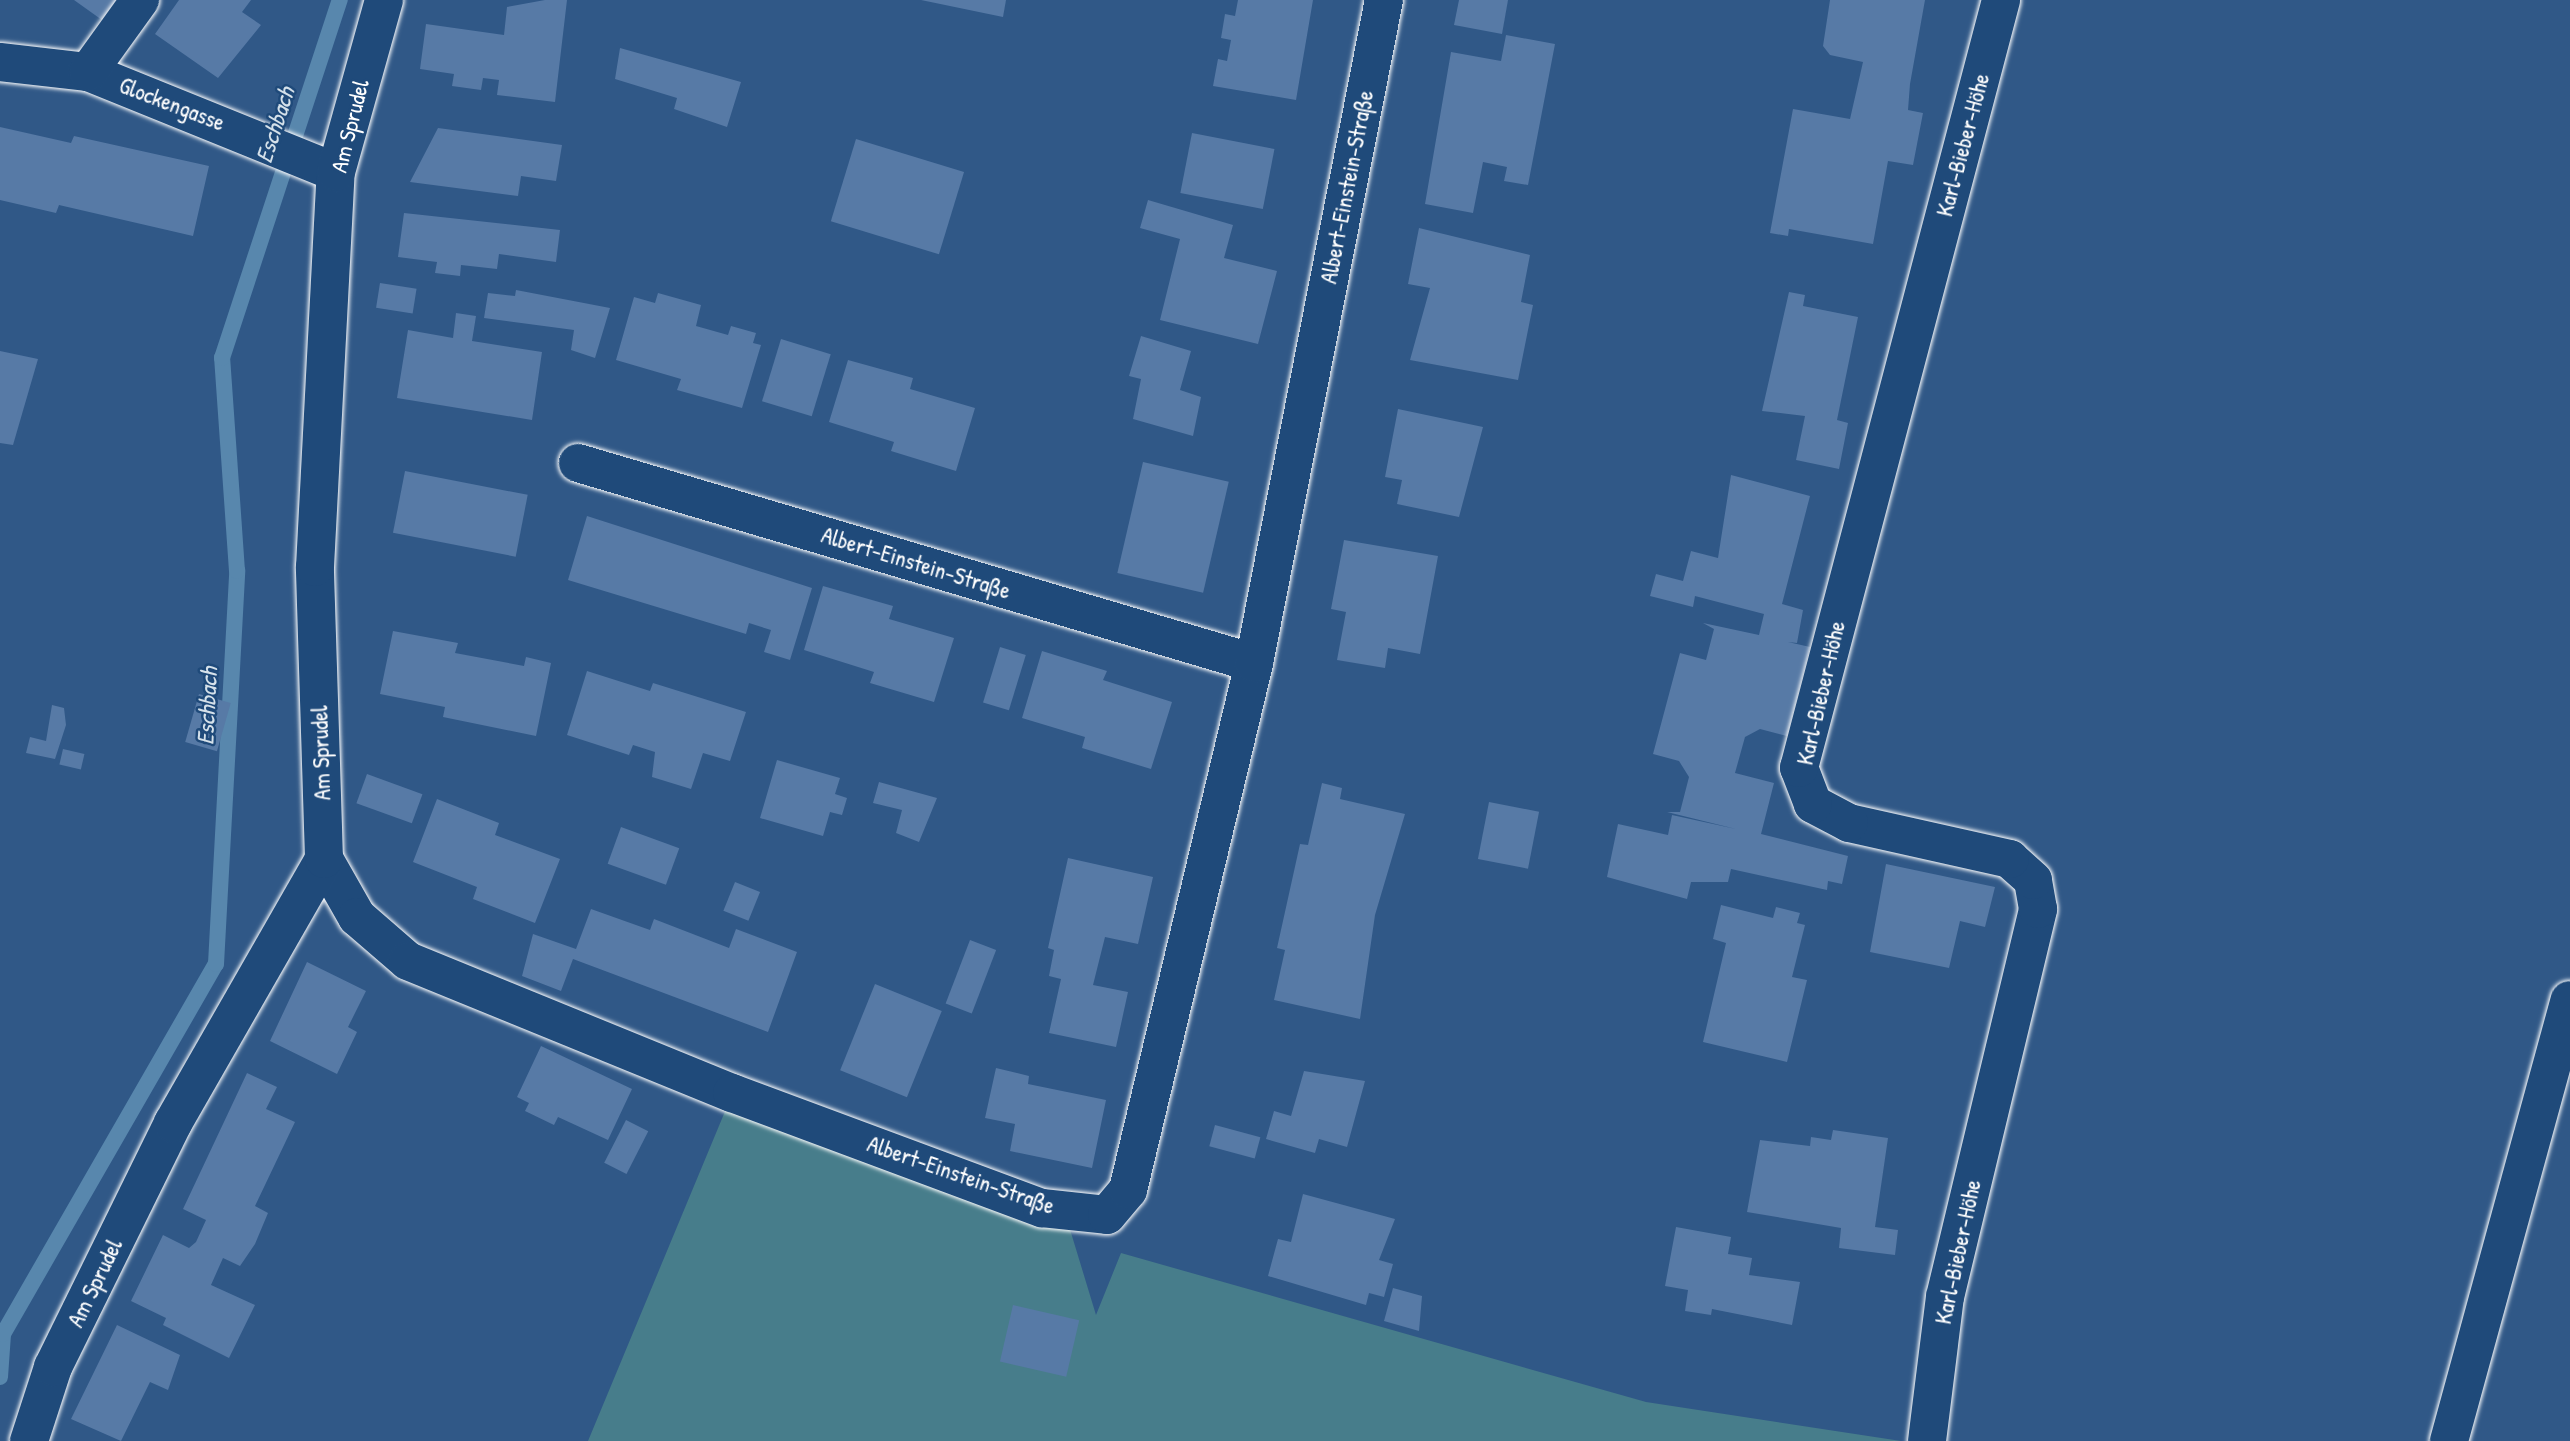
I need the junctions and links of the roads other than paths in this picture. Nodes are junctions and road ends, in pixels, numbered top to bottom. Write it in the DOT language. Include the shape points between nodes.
graph roads {
  1 [pos="140,0"];
  2 [pos="384,0"];
  3 [pos="1384,0"];
  4 [pos="2001,0"];
  5 [pos="0,62"];
  6 [pos="88,72"];
  7 [pos="336,172"];
  8 [pos="578,463"];
  9 [pos="1254,663"];
  10 [pos="324,859"];
  11 [pos="2570,1000"];
  12 [pos="29,1441"];
  13 [pos="1927,1441"];
  14 [pos="2449,1441"];
  1 -- 6 [label="street"];
  2 -- 7 [label="street, Am Sprudel"];
  3 -- 9 [label="street, Albert-Einstein-Straße"];
  4 -- 13 [label="street, Karl-Bieber-Höhe" via="1799,768 1813,804 1849,823 2010,859 2033,880 2038,909 1945,1297"];
  5 -- 6 [label="street, Glockengasse"];
  6 -- 7 [label="street, Glockengasse"];
  7 -- 10 [label="street, Am Sprudel" via="315,567"];
  8 -- 9 [label="street, Albert-Einstein-Straße"];
  9 -- 10 [label="street, Albert-Einstein-Straße" via="1128,1190 1107,1215 1042,1208 732,1093 408,961 357,917"];
  10 -- 12 [label="street, Am Sprudel" via="173,1123 53,1367"];
  11 -- 14 [label="street"];
}
